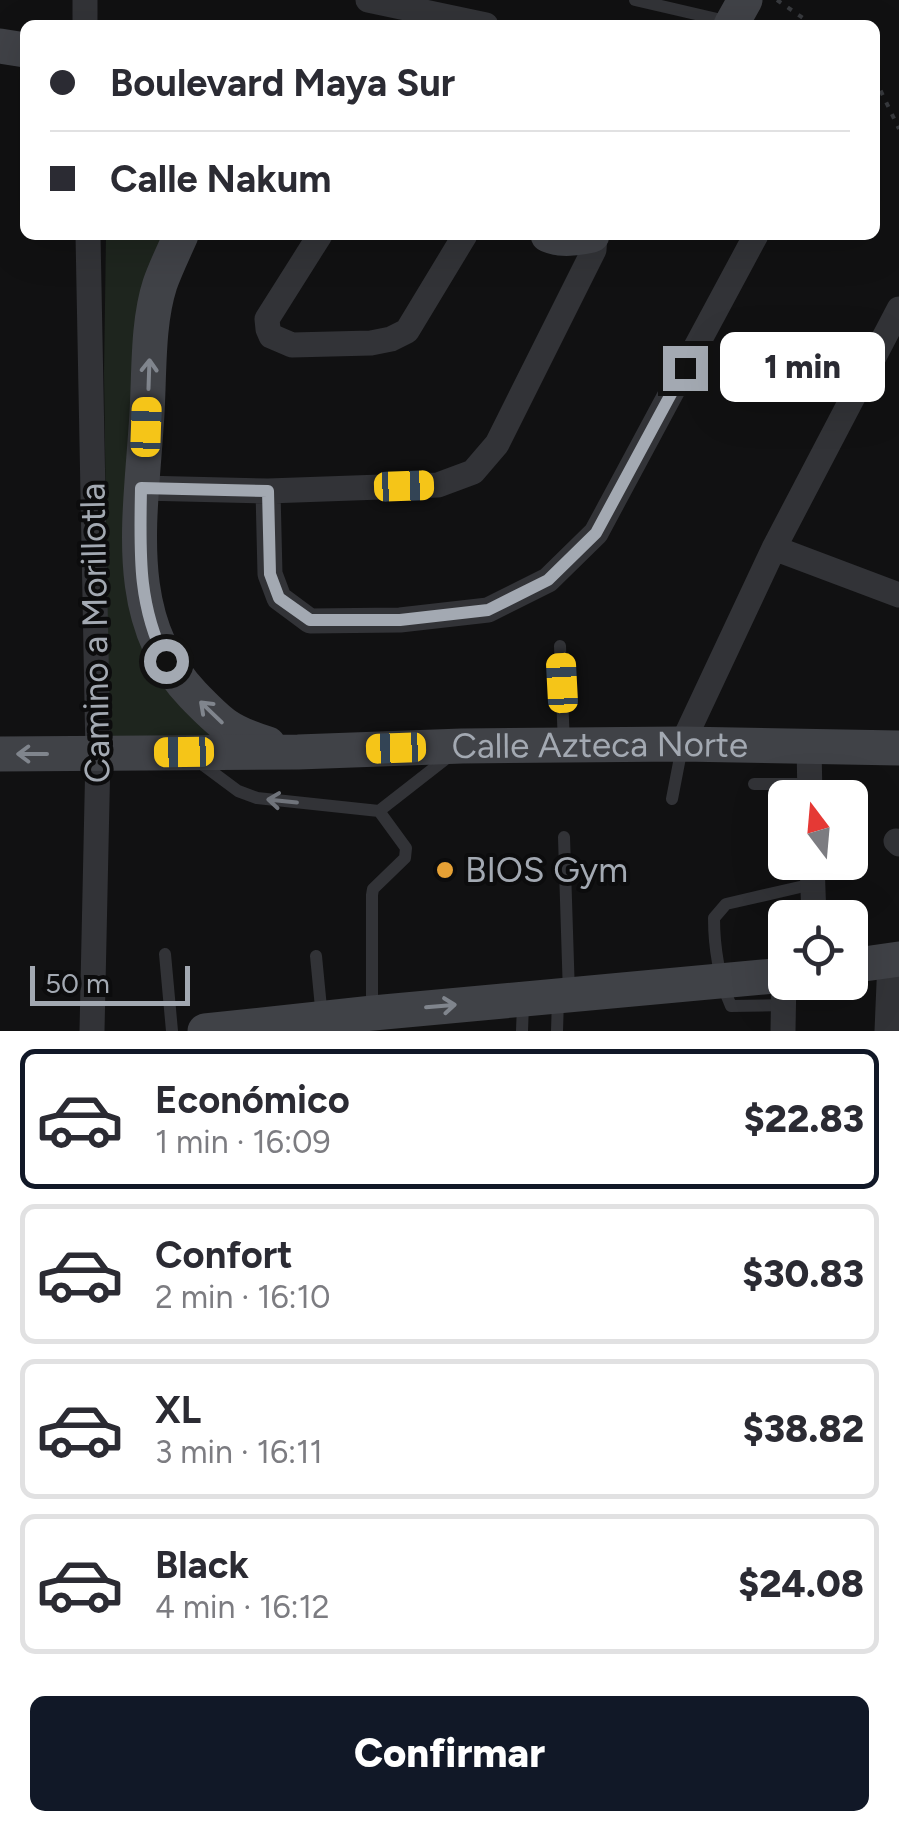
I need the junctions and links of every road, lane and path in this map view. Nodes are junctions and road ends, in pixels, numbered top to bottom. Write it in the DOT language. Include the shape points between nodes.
graph roads {
  1 [pos="368,0"];
  2 [pos="636,0"];
  3 [pos="777,0"];
  4 [pos="736,16"];
  5 [pos="462,20"];
  6 [pos="805,20"];
  7 [pos="880,89"];
  8 [pos="899,129"];
  9 [pos="88,240"];
  10 [pos="178,240"];
  11 [pos="317,240"];
  12 [pos="462,240"];
  13 [pos="594,240"];
  14 [pos="753,240"];
  15 [pos="899,309"];
  16 [pos="141,488"];
  17 [pos="268,491"];
  18 [pos="774,548"];
  19 [pos="897,591"];
  20 [pos="560,646"];
  21 [pos="682,744"];
  22 [pos="564,745"];
  23 [pos="462,746"];
  24 [pos="809,746"];
  25 [pos="899,748"];
  26 [pos="184,752"];
  27 [pos="298,752"];
  28 [pos="0,754"];
  29 [pos="98,754"];
  30 [pos="810,780"];
  31 [pos="754,784"];
  32 [pos="768,786"];
  33 [pos="672,799"];
  34 [pos="380,811"];
  35 [pos="564,838"];
  36 [pos="793,880"];
  37 [pos="165,954"];
  38 [pos="316,956"];
  39 [pos="894,959"];
  40 [pos="868,963"];
  41 [pos="723,981"];
  42 [pos="768,984"];
  43 [pos="784,1000"];
  44 [pos="546,1010"];
  45 [pos="373,1022"];
  46 [pos="313,1023"];
  47 [pos="92,1031"];
  48 [pos="172,1031"];
  49 [pos="204,1031"];
  50 [pos="783,1031"];
  51 [pos="887,1031"];
  1 -- 5 [label="street"];
  2 -- 4 [label="lane"];
  3 -- 6 [label="path"];
  7 -- 8 [label="path"];
  9 -- 29 [label="street, Camino a Morillotla"];
  16 -- 10 [label="main road, one-way" via="159,286"];
  11 -- 12 [label="street" via="268,319 271,336 292,345 371,343 407,330"];
  13 -- 17 [label="street" via="498,444 473,472 438,486"];
  14 -- 17 [label="street" via="596,533 548,580 488,610 400,620 310,620 279,598 270,574"];
  15 -- 18 [label="street"];
  16 -- 17 [label="street"];
  27 -- 16 [label="main road, one-way" via="234,733 166,661 148,621 142,582"];
  18 -- 19 [label="street"];
  18 -- 21 [label="street"];
  20 -- 22 [label="lane"];
  21 -- 22 [label="main road, Calle Azteca Norte"];
  21 -- 24 [label="main road, Calle Azteca Norte"];
  21 -- 33 [label="lane"];
  22 -- 23 [label="main road, Calle Azteca Norte"];
  23 -- 27 [label="main road, Calle Azteca Norte"];
  23 -- 34 [label="lane"];
  24 -- 25 [label="main road, Calle Azteca Norte"];
  24 -- 30 [label="street"];
  26 -- 27 [label="main road, Calle Azteca Norte"];
  26 -- 29 [label="main road, Calle Azteca Norte"];
  34 -- 26 [label="lane, one-way" via="238,792"];
  29 -- 28 [label="main road, Calle Azteca Norte, one-way"];
  29 -- 47 [label="street, Camino a Morillotla"];
  31 -- 32 [label="lane"];
  34 -- 45 [label="lane" via="406,853 373,889"];
  35 -- 44 [label="lane"];
  36 -- 41 [label="lane" via="718,910 714,937"];
  37 -- 48 [label="lane"];
  38 -- 46 [label="lane"];
  39 -- 40 [label="main road"];
  39 -- 51 [label="street"];
  41 -- 42 [label="main road"];
  41 -- 44 [label="main road"];
  43 -- 50 [label="street"];
  45 -- 44 [label="main road, one-way"];
  45 -- 46 [label="main road"];
  46 -- 49 [label="main road"];
}
